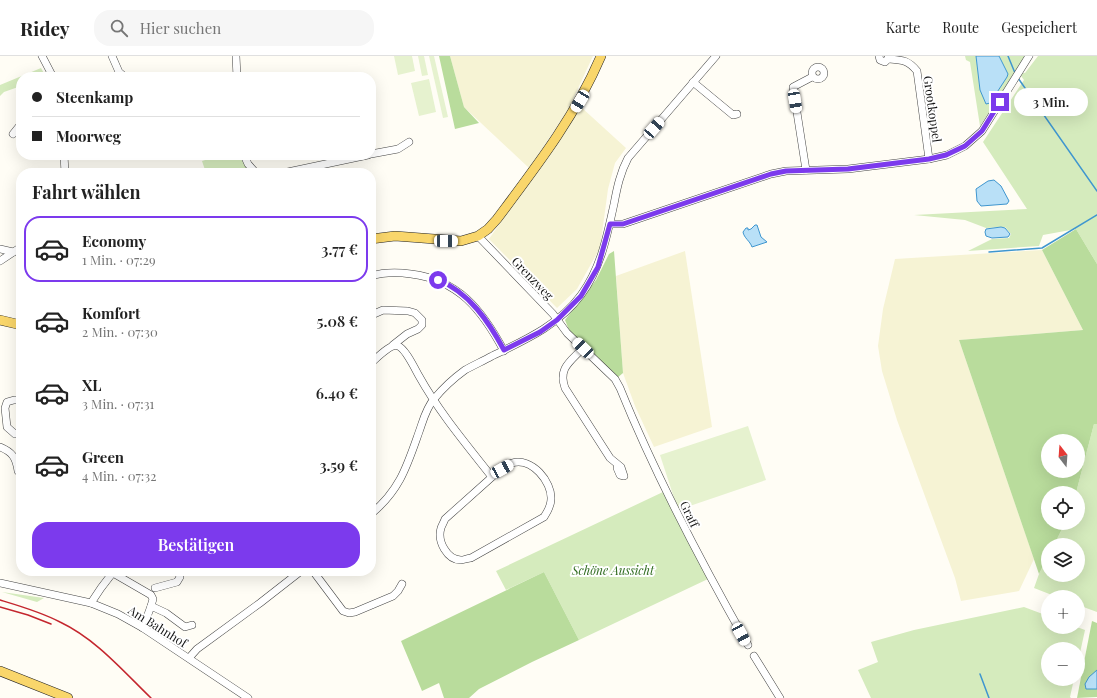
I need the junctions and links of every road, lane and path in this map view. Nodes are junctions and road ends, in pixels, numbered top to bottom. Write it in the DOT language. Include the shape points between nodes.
graph roads {
  1 [pos="42,56"];
  2 [pos="112,56"];
  3 [pos="236,56"];
  4 [pos="601,56"];
  5 [pos="716,56"];
  6 [pos="879,56"];
  7 [pos="1029,56"];
  8 [pos="888,57"];
  9 [pos="50,72"];
  10 [pos="119,72"];
  11 [pos="237,72"];
  12 [pos="812,76"];
  13 [pos="693,82"];
  14 [pos="737,114"];
  15 [pos="16,130"];
  16 [pos="13,134"];
  17 [pos="409,142"];
  18 [pos="376,154"];
  19 [pos="929,159"];
  20 [pos="346,160"];
  21 [pos="307,168"];
  22 [pos="806,170"];
  23 [pos="610,224"];
  24 [pos="478,236"];
  25 [pos="376,238"];
  26 [pos="0,249"];
  27 [pos="16,250"];
  28 [pos="13,252"];
  29 [pos="0,261"];
  30 [pos="376,275"];
  31 [pos="376,313"];
  32 [pos="0,320"];
  33 [pos="557,320"];
  34 [pos="16,324"];
  35 [pos="392,346"];
  36 [pos="583,348"];
  37 [pos="504,350"];
  38 [pos="376,359"];
  39 [pos="620,388"];
  40 [pos="16,400"];
  41 [pos="433,400"];
  42 [pos="16,433"];
  43 [pos="0,447"];
  44 [pos="16,461"];
  45 [pos="618,466"];
  46 [pos="492,477"];
  47 [pos="376,509"];
  48 [pos="110,576"];
  49 [pos="120,576"];
  50 [pos="180,576"];
  51 [pos="295,576"];
  52 [pos="317,576"];
  53 [pos="0,583"];
  54 [pos="402,584"];
  55 [pos="154,588"];
  56 [pos="91,604"];
  57 [pos="151,606"];
  58 [pos="192,626"];
  59 [pos="143,628"];
  60 [pos="748,645"];
  61 [pos="754,656"];
  62 [pos="189,658"];
  63 [pos="0,671"];
  64 [pos="68,698"];
  65 [pos="248,698"];
  66 [pos="780,698"];
  1 -- 9 [label="street"];
  2 -- 10 [label="street"];
  3 -- 11 [label="street"];
  4 -- 24 [label="main road" via="565,127 498,219"];
  5 -- 13 [label="street"];
  6 -- 8 [label="street, Grootkoppel" via="883,62"];
  7 -- 19 [label="street" via="982,131 965,146 946,155"];
  8 -- 19 [label="street, Grootkoppel" via="904,60 917,71"];
  12 -- 22 [label="street" via="793,87"];
  13 -- 14 [label="street" via="733,115"];
  13 -- 23 [label="street" via="628,158 619,179"];
  15 -- 16 [label="street"];
  17 -- 18 [label="street" via="398,149"];
  19 -- 22 [label="street" via="848,169"];
  20 -- 21 [label="street"];
  22 -- 23 [label="street" via="771,174 623,224"];
  23 -- 33 [label="street" via="598,267 581,296"];
  24 -- 25 [label="main road" via="461,241 395,236"];
  24 -- 33 [label="street, Grenzweg"];
  26 -- 28 [label="street"];
  27 -- 28 [label="street"];
  28 -- 29 [label="street"];
  30 -- 37 [label="street" via="401,272 446,283 474,306"];
  31 -- 35 [label="street" via="383,310 408,311 415,313 422,320 422,325 418,329"];
  32 -- 34 [label="main road"];
  33 -- 36 [label="street, Grenzweg"];
  33 -- 37 [label="street" via="540,332"];
  35 -- 38 [label="street"];
  35 -- 41 [label="street" via="400,347 407,356"];
  36 -- 39 [label="street, Grenzweg" via="615,379"];
  36 -- 45 [label="street" via="564,369 563,382 610,458"];
  37 -- 41 [label="street" via="464,371 447,384"];
  39 -- 60 [label="street, Graff" via="677,513"];
  40 -- 42 [label="street" via="7,402 5,408 7,427"];
  41 -- 46 [label="street"];
  41 -- 47 [label="street" via="404,474 395,490"];
  43 -- 44 [label="street" via="11,452"];
  46 -- 46 [label="street" via="512,463 525,462 535,467 547,486 551,498 550,508 544,517 471,558 452,558 442,545 441,528 445,519"];
  48 -- 56 [label="street"];
  49 -- 57 [label="street" via="151,595"];
  50 -- 55 [label="street" via="177,582"];
  51 -- 62 [label="street" via="197,649"];
  52 -- 54 [label="street" via="343,611 348,613 393,596"];
  53 -- 56 [label="street, Am Bahnhof"];
  56 -- 59 [label="street, Am Bahnhof" via="118,614"];
  57 -- 58 [label="street" via="185,627"];
  57 -- 59 [label="street"];
  59 -- 62 [label="street, Am Bahnhof"];
  61 -- 66 [label="street"];
  62 -- 65 [label="street, Am Bahnhof"];
  63 -- 64 [label="main road"];
}
